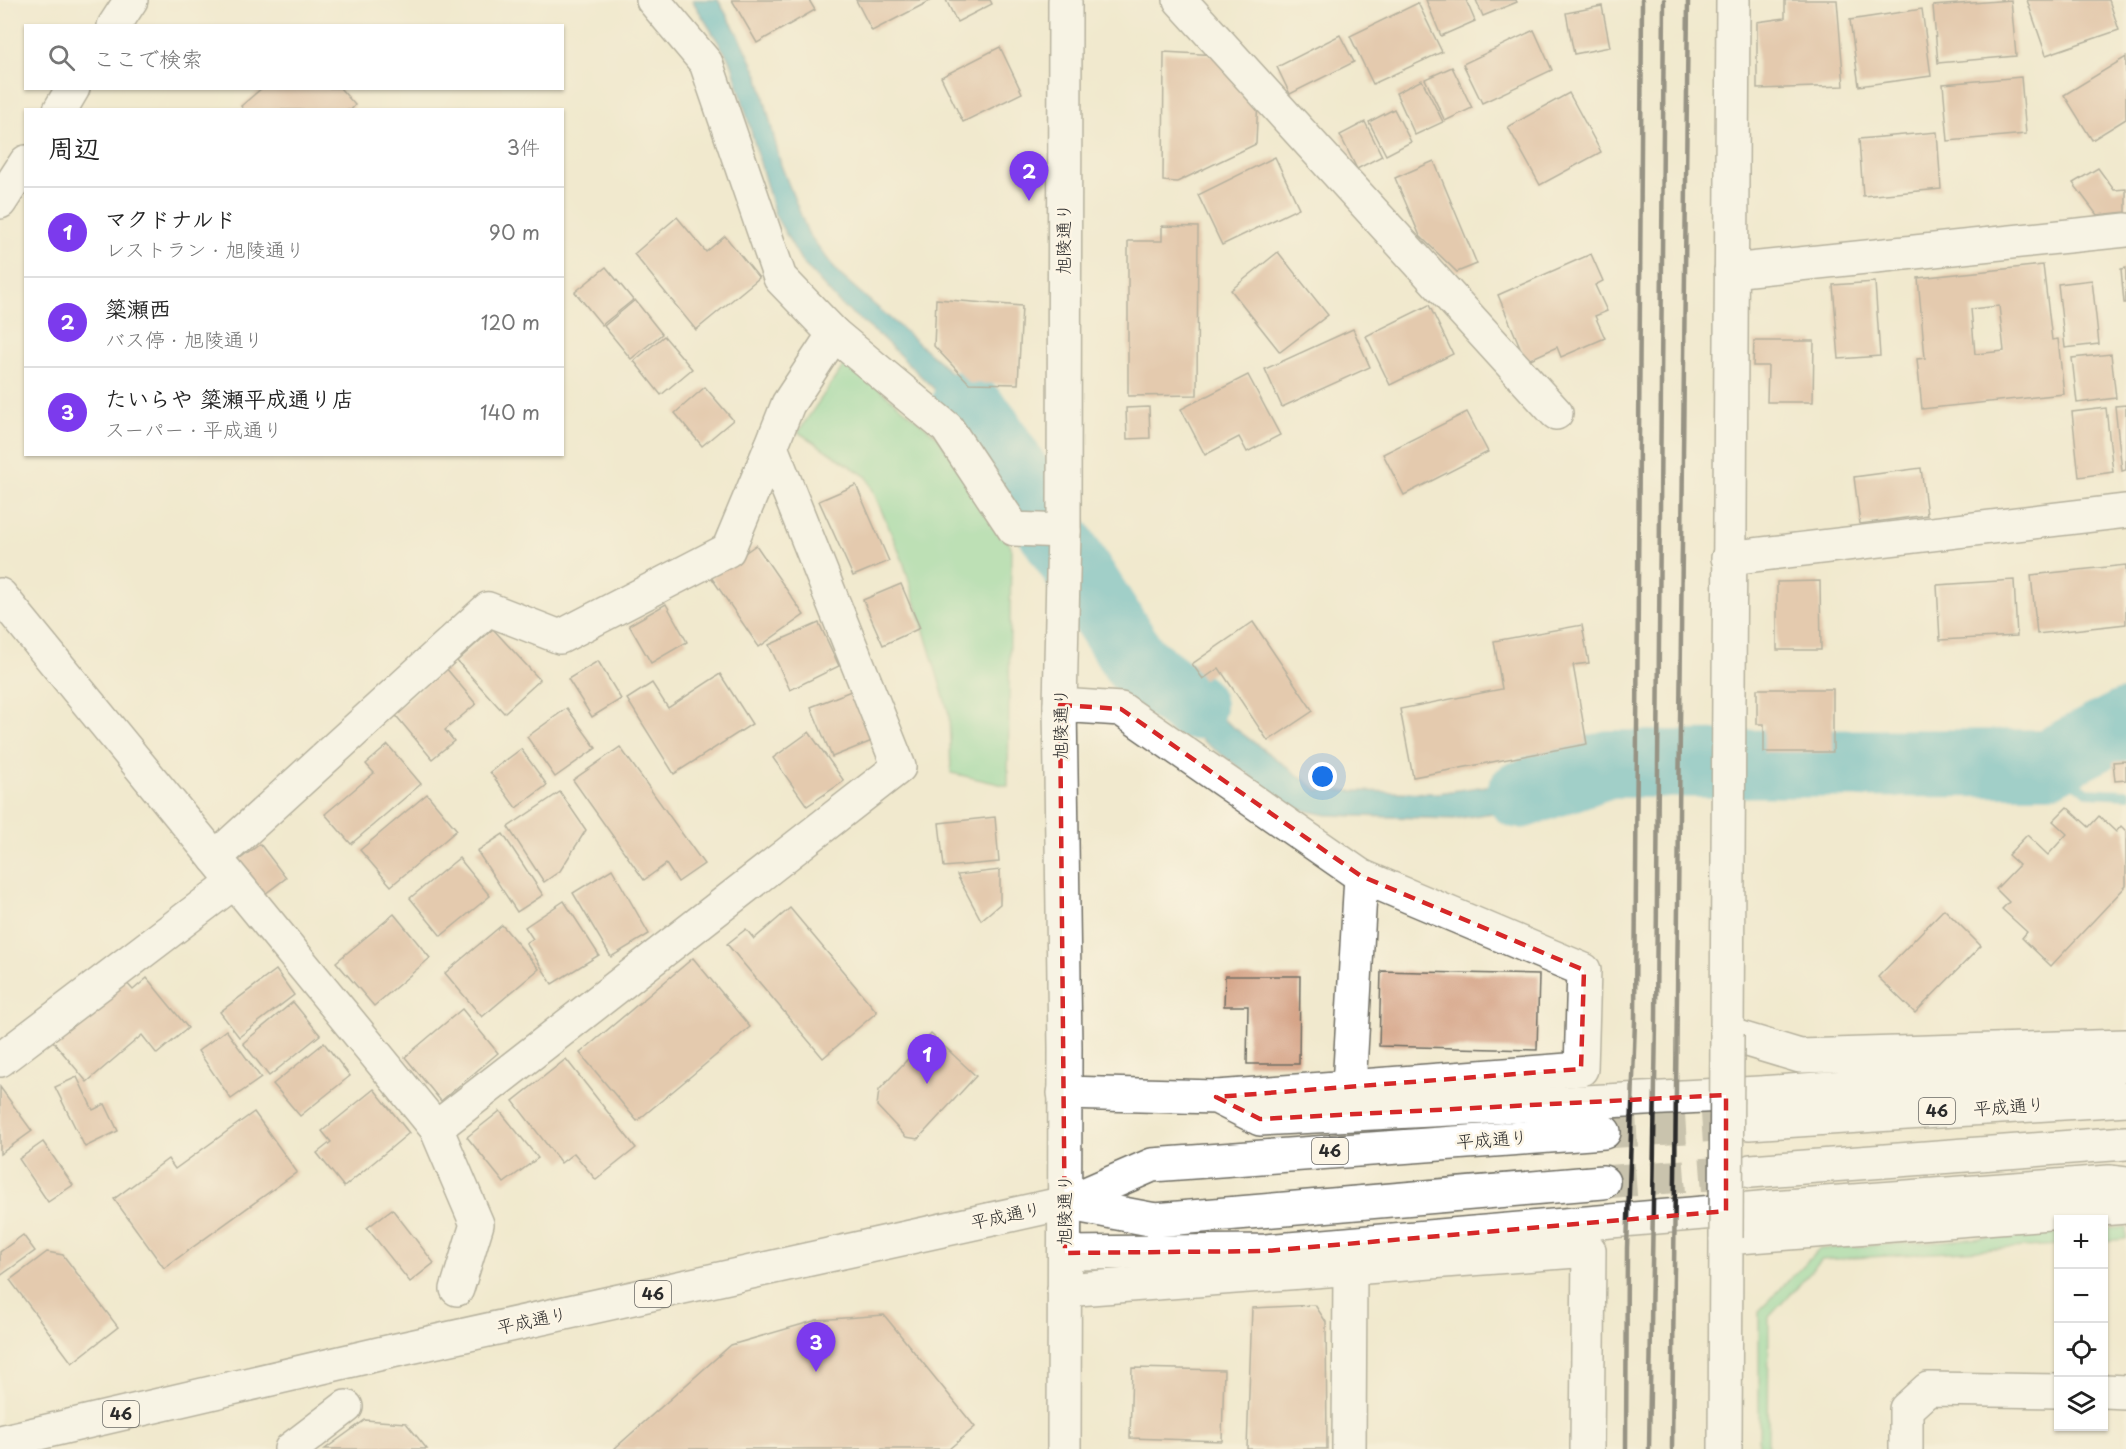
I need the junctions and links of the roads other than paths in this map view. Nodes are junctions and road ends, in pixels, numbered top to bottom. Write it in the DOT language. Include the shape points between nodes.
graph roads {
  1 [pos="130,0"];
  2 [pos="653,0"];
  3 [pos="1065,0"];
  4 [pos="1180,0"];
  5 [pos="1733,0"];
  6 [pos="115,24"];
  7 [pos="72,90"];
  8 [pos="61,108"];
  9 [pos="24,165"];
  10 [pos="0,202"];
  11 [pos="2126,230"];
  12 [pos="1731,271"];
  13 [pos="834,334"];
  14 [pos="1556,413"];
  15 [pos="771,447"];
  16 [pos="2126,511"];
  17 [pos="1064,531"];
  18 [pos="1728,558"];
  19 [pos="0,595"];
  20 [pos="1060,705"];
  21 [pos="225,870"];
  22 [pos="1360,876"];
  23 [pos="1726,1034"];
  24 [pos="2126,1046"];
  25 [pos="0,1060"];
  26 [pos="2126,1063"];
  27 [pos="1349,1087"];
  28 [pos="1064,1093"];
  29 [pos="1216,1097"];
  30 [pos="2126,1099"];
  31 [pos="1749,1123"];
  32 [pos="436,1128"];
  33 [pos="1604,1132"];
  34 [pos="2126,1143"];
  35 [pos="1751,1171"];
  36 [pos="1603,1182"];
  37 [pos="2126,1184"];
  38 [pos="1065,1203"];
  39 [pos="2126,1207"];
  40 [pos="1726,1238"];
  41 [pos="1065,1253"];
  42 [pos="1350,1268"];
  43 [pos="457,1289"];
  44 [pos="1064,1290"];
  45 [pos="2054,1391"];
  46 [pos="2108,1391"];
  47 [pos="2126,1392"];
  48 [pos="346,1407"];
  49 [pos="0,1442"];
  50 [pos="291,1449"];
  51 [pos="1064,1449"];
  52 [pos="1349,1449"];
  53 [pos="1587,1449"];
  54 [pos="1725,1449"];
  55 [pos="1906,1449"];
  1 -- 6 [label="street"];
  2 -- 13 [label="street" via="706,63 780,278"];
  3 -- 17 [label="street, 旭陵通り"];
  4 -- 14 [label="street"];
  5 -- 12 [label="street"];
  7 -- 8 [label="street"];
  9 -- 10 [label="street"];
  11 -- 12 [label="street"];
  12 -- 18 [label="street"];
  13 -- 15 [label="street" via="788,404"];
  13 -- 17 [label="street" via="947,428 1014,529"];
  15 -- 21 [label="street" via="728,550 560,637 488,609"];
  15 -- 32 [label="street" via="899,767"];
  16 -- 18 [label="street"];
  17 -- 20 [label="street, 旭陵通り"];
  18 -- 23 [label="street"];
  19 -- 21 [label="street"];
  20 -- 22 [label="street" via="1121,709"];
  20 -- 28 [label="street, 旭陵通り"];
  21 -- 25 [label="street"];
  21 -- 32 [label="street"];
  22 -- 27 [label="street"];
  22 -- 27 [label="street" via="1584,970 1581,1069"];
  23 -- 24 [label="street" via="1800,1056"];
  23 -- 40 [label="street, bridge"];
  26 -- 29 [label="street" via="2116,1068 1760,1094 1260,1119"];
  27 -- 29 [label="street"];
  28 -- 29 [label="street"];
  28 -- 38 [label="street, 旭陵通り"];
  30 -- 31 [label="street, 平成通り / 46"];
  32 -- 43 [label="street" via="477,1224"];
  33 -- 38 [label="street, 平成通り / 46" via="1152,1166"];
  34 -- 35 [label="street"];
  36 -- 38 [label="street, 平成通り / 46" via="1155,1220"];
  37 -- 41 [label="street" via="2109,1182 1772,1207 1266,1251"];
  38 -- 41 [label="street, 旭陵通り"];
  38 -- 49 [label="street, 平成通り / 46"];
  39 -- 40 [label="street"];
  40 -- 54 [label="street"];
  41 -- 44 [label="street, 旭陵通り"];
  42 -- 44 [label="street"];
  42 -- 52 [label="street"];
  42 -- 53 [label="street" via="1589,1250"];
  44 -- 51 [label="street, 旭陵通り"];
  45 -- 55 [label="street" via="1928,1389 1906,1409"];
  46 -- 47 [label="street"];
  48 -- 50 [label="street"];
}
